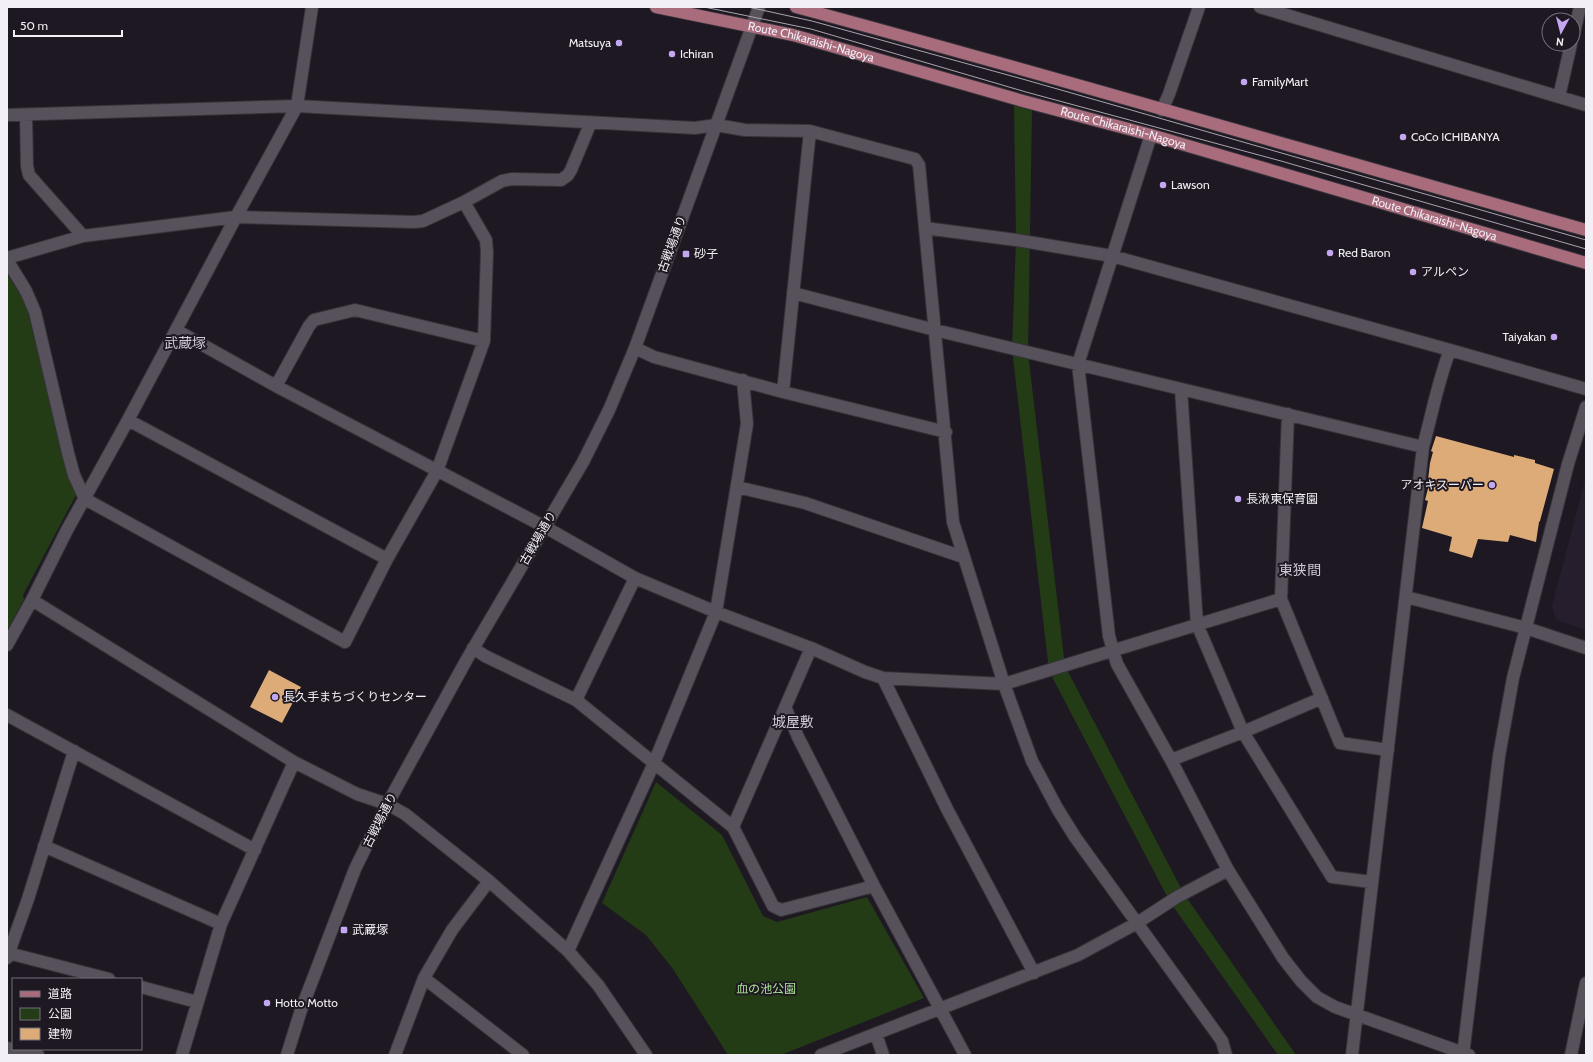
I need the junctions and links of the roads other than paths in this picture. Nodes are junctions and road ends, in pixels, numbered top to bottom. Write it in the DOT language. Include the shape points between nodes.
graph roads {
  1 [pos="312,7"];
  2 [pos="656,7"];
  3 [pos="759,7"];
  4 [pos="796,7"];
  5 [pos="1199,7"];
  6 [pos="1260,7"];
  7 [pos="752,26"];
  8 [pos="1569,52"];
  9 [pos="1559,97"];
  10 [pos="1586,105"];
  11 [pos="297,106"];
  12 [pos="1162,110"];
  13 [pos="26,115"];
  14 [pos="7,116"];
  15 [pos="591,122"];
  16 [pos="716,125"];
  17 [pos="810,131"];
  18 [pos="1151,135"];
  19 [pos="464,202"];
  20 [pos="236,217"];
  21 [pos="925,228"];
  22 [pos="1586,230"];
  23 [pos="83,236"];
  24 [pos="1112,256"];
  25 [pos="7,259"];
  26 [pos="1586,262"];
  27 [pos="793,293"];
  28 [pos="176,330"];
  29 [pos="935,330"];
  30 [pos="484,341"];
  31 [pos="635,348"];
  32 [pos="1450,350"];
  33 [pos="1078,364"];
  34 [pos="743,380"];
  35 [pos="276,386"];
  36 [pos="1181,389"];
  37 [pos="1586,389"];
  38 [pos="783,392"];
  39 [pos="1586,407"];
  40 [pos="1288,414"];
  41 [pos="128,420"];
  42 [pos="946,432"];
  43 [pos="1423,447"];
  44 [pos="437,471"];
  45 [pos="737,487"];
  46 [pos="85,499"];
  47 [pos="544,527"];
  48 [pos="963,557"];
  49 [pos="387,559"];
  50 [pos="635,578"];
  51 [pos="1406,597"];
  52 [pos="1281,599"];
  53 [pos="32,600"];
  54 [pos="716,612"];
  55 [pos="1197,624"];
  56 [pos="1526,628"];
  57 [pos="7,645"];
  58 [pos="473,648"];
  59 [pos="811,648"];
  60 [pos="1586,648"];
  61 [pos="1113,650"];
  62 [pos="883,678"];
  63 [pos="1004,684"];
  64 [pos="1322,698"];
  65 [pos="576,700"];
  66 [pos="786,709"];
  67 [pos="7,715"];
  68 [pos="1243,732"];
  69 [pos="1388,750"];
  70 [pos="74,751"];
  71 [pos="1172,760"];
  72 [pos="294,762"];
  73 [pos="654,763"];
  74 [pos="387,804"];
  75 [pos="733,828"];
  76 [pos="44,846"];
  77 [pos="255,850"];
  78 [pos="1228,870"];
  79 [pos="489,881"];
  80 [pos="1372,882"];
  81 [pos="874,886"];
  82 [pos="1137,923"];
  83 [pos="221,924"];
  84 [pos="568,951"];
  85 [pos="8,956"];
  86 [pos="1034,973"];
  87 [pos="105,978"];
  88 [pos="424,978"];
  89 [pos="142,987"];
  90 [pos="1586,988"];
  91 [pos="198,1002"];
  92 [pos="940,1008"];
  93 [pos="1357,1016"];
  94 [pos="876,1034"];
  95 [pos="16,1050"];
  96 [pos="1465,1054"];
  97 [pos="38,1055"];
  98 [pos="182,1055"];
  99 [pos="287,1055"];
  100 [pos="395,1055"];
  101 [pos="522,1055"];
  102 [pos="646,1055"];
  103 [pos="821,1055"];
  104 [pos="883,1055"];
  105 [pos="965,1055"];
  106 [pos="1226,1055"];
  107 [pos="1352,1055"];
  108 [pos="1571,1055"];
  1 -- 11 [label="street"];
  2 -- 7 [label="main road, Route Chikaraishi-Nagoya"];
  3 -- 7 [label="street, 古戦場通り"];
  4 -- 12 [label="main road" via="978,56"];
  5 -- 12 [label="street" via="1170,94"];
  6 -- 9 [label="street"];
  7 -- 16 [label="street, 古戦場通り"];
  7 -- 18 [label="main road, Route Chikaraishi-Nagoya" via="794,35 1015,99"];
  8 -- 9 [label="street"];
  9 -- 10 [label="street"];
  11 -- 13 [label="street"];
  11 -- 15 [label="street"];
  11 -- 20 [label="street"];
  12 -- 22 [label="main road"];
  13 -- 14 [label="street"];
  13 -- 23 [label="street" via="29,174"];
  15 -- 16 [label="street" via="695,128"];
  15 -- 19 [label="street" via="568,175 562,180 502,181"];
  16 -- 17 [label="street" via="745,130"];
  16 -- 31 [label="street, 古戦場通り"];
  17 -- 21 [label="street" via="915,159 919,164"];
  17 -- 27 [label="street"];
  18 -- 24 [label="street"];
  18 -- 26 [label="main road, Route Chikaraishi-Nagoya"];
  19 -- 20 [label="street" via="423,221 414,222"];
  19 -- 30 [label="street" via="486,240"];
  20 -- 23 [label="street"];
  20 -- 28 [label="street"];
  21 -- 24 [label="street"];
  21 -- 29 [label="street"];
  23 -- 25 [label="street"];
  24 -- 32 [label="street"];
  24 -- 33 [label="street"];
  25 -- 46 [label="street" via="35,312 68,453"];
  27 -- 29 [label="street"];
  27 -- 38 [label="street"];
  28 -- 35 [label="street"];
  28 -- 41 [label="street"];
  29 -- 33 [label="street"];
  29 -- 42 [label="street"];
  30 -- 35 [label="street" via="355,310 314,320"];
  30 -- 44 [label="street"];
  31 -- 34 [label="street" via="654,357"];
  31 -- 47 [label="street, 古戦場通り" via="609,410 583,462"];
  32 -- 37 [label="street"];
  32 -- 43 [label="street" via="1440,376"];
  33 -- 36 [label="street"];
  33 -- 61 [label="street" via="1109,636"];
  34 -- 38 [label="street"];
  34 -- 45 [label="street" via="747,424"];
  35 -- 44 [label="street"];
  36 -- 40 [label="street"];
  36 -- 55 [label="street"];
  38 -- 42 [label="street"];
  39 -- 56 [label="street" via="1568,464"];
  40 -- 43 [label="street"];
  40 -- 52 [label="street"];
  41 -- 46 [label="street"];
  41 -- 49 [label="street"];
  42 -- 48 [label="street" via="953,522"];
  43 -- 51 [label="street"];
  44 -- 47 [label="street"];
  44 -- 49 [label="street"];
  45 -- 48 [label="street" via="805,503"];
  45 -- 54 [label="street"];
  46 -- 49 [label="street" via="345,642"];
  46 -- 53 [label="street"];
  47 -- 50 [label="street"];
  47 -- 58 [label="street, 古戦場通り"];
  48 -- 63 [label="street"];
  50 -- 54 [label="street"];
  50 -- 65 [label="street"];
  51 -- 56 [label="street"];
  51 -- 69 [label="street"];
  52 -- 55 [label="street"];
  52 -- 64 [label="street"];
  53 -- 57 [label="street"];
  53 -- 72 [label="street"];
  54 -- 59 [label="street"];
  54 -- 73 [label="street"];
  55 -- 61 [label="street"];
  55 -- 68 [label="street"];
  56 -- 60 [label="street"];
  56 -- 96 [label="street" via="1513,678 1499,756"];
  58 -- 65 [label="street"];
  58 -- 74 [label="street, 古戦場通り"];
  59 -- 62 [label="street"];
  59 -- 66 [label="street"];
  61 -- 63 [label="street"];
  61 -- 71 [label="street" via="1117,664"];
  62 -- 63 [label="street"];
  62 -- 86 [label="street" via="946,809"];
  63 -- 82 [label="street" via="1032,761 1057,808"];
  64 -- 68 [label="street"];
  64 -- 69 [label="street" via="1340,743"];
  65 -- 73 [label="street"];
  66 -- 75 [label="street"];
  66 -- 81 [label="street"];
  67 -- 70 [label="street"];
  68 -- 71 [label="street"];
  68 -- 80 [label="street" via="1332,877"];
  69 -- 80 [label="street"];
  70 -- 76 [label="street"];
  70 -- 77 [label="street"];
  71 -- 78 [label="street"];
  72 -- 74 [label="street" via="358,794"];
  72 -- 77 [label="street"];
  73 -- 75 [label="street"];
  73 -- 84 [label="street"];
  74 -- 79 [label="street" via="405,814"];
  74 -- 99 [label="street, 古戦場通り" via="355,869 300,1010"];
  75 -- 81 [label="street" via="773,906 781,910"];
  76 -- 83 [label="street"];
  76 -- 85 [label="street"];
  77 -- 83 [label="street"];
  78 -- 82 [label="street" via="1177,897"];
  78 -- 93 [label="street" via="1283,958 1301,981 1317,997"];
  79 -- 84 [label="street"];
  79 -- 88 [label="street" via="452,930"];
  80 -- 93 [label="street"];
  81 -- 92 [label="street"];
  82 -- 86 [label="street" via="1078,955"];
  82 -- 106 [label="street" via="1222,1041"];
  83 -- 91 [label="street"];
  84 -- 102 [label="street" via="598,985"];
  85 -- 87 [label="street"];
  86 -- 92 [label="street"];
  88 -- 100 [label="street"];
  88 -- 101 [label="street"];
  89 -- 91 [label="street"];
  90 -- 108 [label="street"];
  91 -- 98 [label="street"];
  92 -- 94 [label="street"];
  92 -- 105 [label="street"];
  93 -- 96 [label="street"];
  93 -- 107 [label="street"];
  94 -- 103 [label="street"];
  94 -- 104 [label="street"];
  95 -- 97 [label="street"];
}
